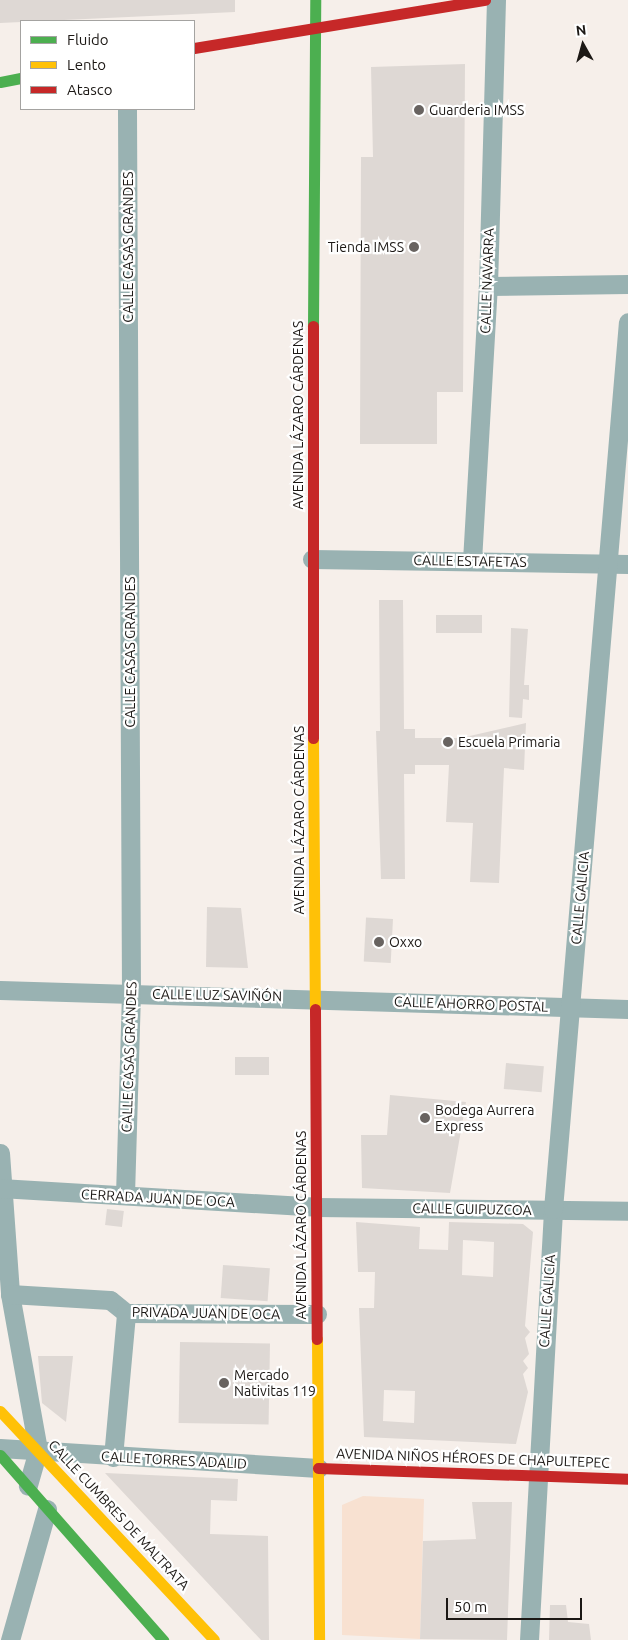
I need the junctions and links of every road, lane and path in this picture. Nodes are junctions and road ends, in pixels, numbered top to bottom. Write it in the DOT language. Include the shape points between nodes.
graph roads {
  1 [pos="316,0"];
  2 [pos="485,0"];
  3 [pos="496,0"];
  4 [pos="316,26"];
  5 [pos="195,48"];
  6 [pos="20,78"];
  7 [pos="0,82"];
  8 [pos="128,110"];
  9 [pos="628,284"];
  10 [pos="488,286"];
  11 [pos="628,322"];
  12 [pos="312,558"];
  13 [pos="472,561"];
  14 [pos="607,564"];
  15 [pos="628,564"];
  16 [pos="0,990"];
  17 [pos="132,993"];
  18 [pos="315,998"];
  19 [pos="571,1008"];
  20 [pos="628,1009"];
  21 [pos="0,1153"];
  22 [pos="1,1188"];
  23 [pos="125,1195"];
  24 [pos="316,1207"];
  25 [pos="552,1209"];
  26 [pos="628,1211"];
  27 [pos="10,1294"];
  28 [pos="126,1313"];
  29 [pos="317,1314"];
  30 [pos="0,1412"];
  31 [pos="0,1448"];
  32 [pos="38,1450"];
  33 [pos="0,1455"];
  34 [pos="113,1457"];
  35 [pos="318,1468"];
  36 [pos="536,1474"];
  37 [pos="628,1479"];
  38 [pos="28,1486"];
  39 [pos="48,1509"];
  40 [pos="10,1640"];
  41 [pos="163,1640"];
  42 [pos="214,1640"];
  43 [pos="319,1640"];
  44 [pos="529,1640"];
  1 -- 4 [label="main road, AVENIDA LÁZARO CÁRDENAS"];
  2 -- 4 [label="main road"];
  3 -- 10 [label="street, CALLE NAVARRA"];
  4 -- 5 [label="main road"];
  4 -- 12 [label="main road, AVENIDA LÁZARO CÁRDENAS"];
  6 -- 7 [label="main road"];
  8 -- 17 [label="street, CALLE CASAS GRANDES"];
  9 -- 10 [label="street"];
  10 -- 13 [label="street, CALLE NAVARRA"];
  11 -- 14 [label="street, CALLE GALICIA"];
  12 -- 13 [label="street, CALLE ESTAFETAS"];
  12 -- 18 [label="main road, AVENIDA LÁZARO CÁRDENAS"];
  13 -- 14 [label="street, CALLE ESTAFETAS"];
  14 -- 15 [label="street, CALLE ESTAFETAS"];
  14 -- 19 [label="street, CALLE GALICIA"];
  16 -- 17 [label="street, CALLE LUZ SAVIÑÓN"];
  17 -- 18 [label="street, CALLE LUZ SAVIÑÓN"];
  17 -- 23 [label="street, CALLE CASAS GRANDES"];
  18 -- 19 [label="street, CALLE AHORRO POSTAL"];
  18 -- 24 [label="main road, AVENIDA LÁZARO CÁRDENAS"];
  19 -- 20 [label="street, CALLE AHORRO POSTAL"];
  19 -- 25 [label="street, CALLE GALICIA"];
  21 -- 22 [label="street"];
  22 -- 23 [label="street, CERRADA JUAN DE OCA"];
  22 -- 27 [label="street"];
  23 -- 24 [label="street, CERRADA JUAN DE OCA"];
  24 -- 25 [label="street, CALLE GUIPUZCOA"];
  24 -- 29 [label="main road, AVENIDA LÁZARO CÁRDENAS"];
  25 -- 26 [label="street, CALLE GUIPUZCOA"];
  25 -- 36 [label="street, CALLE GALICIA"];
  27 -- 28 [label="street, PRIVADA JUAN DE OCA" via="110,1300"];
  27 -- 32 [label="street"];
  28 -- 29 [label="street, PRIVADA JUAN DE OCA"];
  28 -- 34 [label="street"];
  29 -- 35 [label="main road, AVENIDA LÁZARO CÁRDENAS"];
  30 -- 32 [label="main road, CALLE CUMBRES DE MALTRATA"];
  31 -- 32 [label="street, CALLE TORRES ADALID"];
  32 -- 34 [label="street, CALLE TORRES ADALID"];
  32 -- 38 [label="street"];
  32 -- 42 [label="main road, CALLE CUMBRES DE MALTRATA"];
  33 -- 38 [label="main road"];
  34 -- 35 [label="street, CALLE TORRES ADALID"];
  35 -- 36 [label="main road, AVENIDA NIÑOS HÉROES DE CHAPULTEPEC"];
  35 -- 43 [label="main road, AVENIDA LÁZARO CÁRDENAS"];
  36 -- 37 [label="main road, AVENIDA NIÑOS HÉROES DE CHAPULTEPEC"];
  36 -- 44 [label="street, CALLE GALICIA"];
  38 -- 39 [label="main road"];
  39 -- 40 [label="street"];
  39 -- 41 [label="main road"];
}
